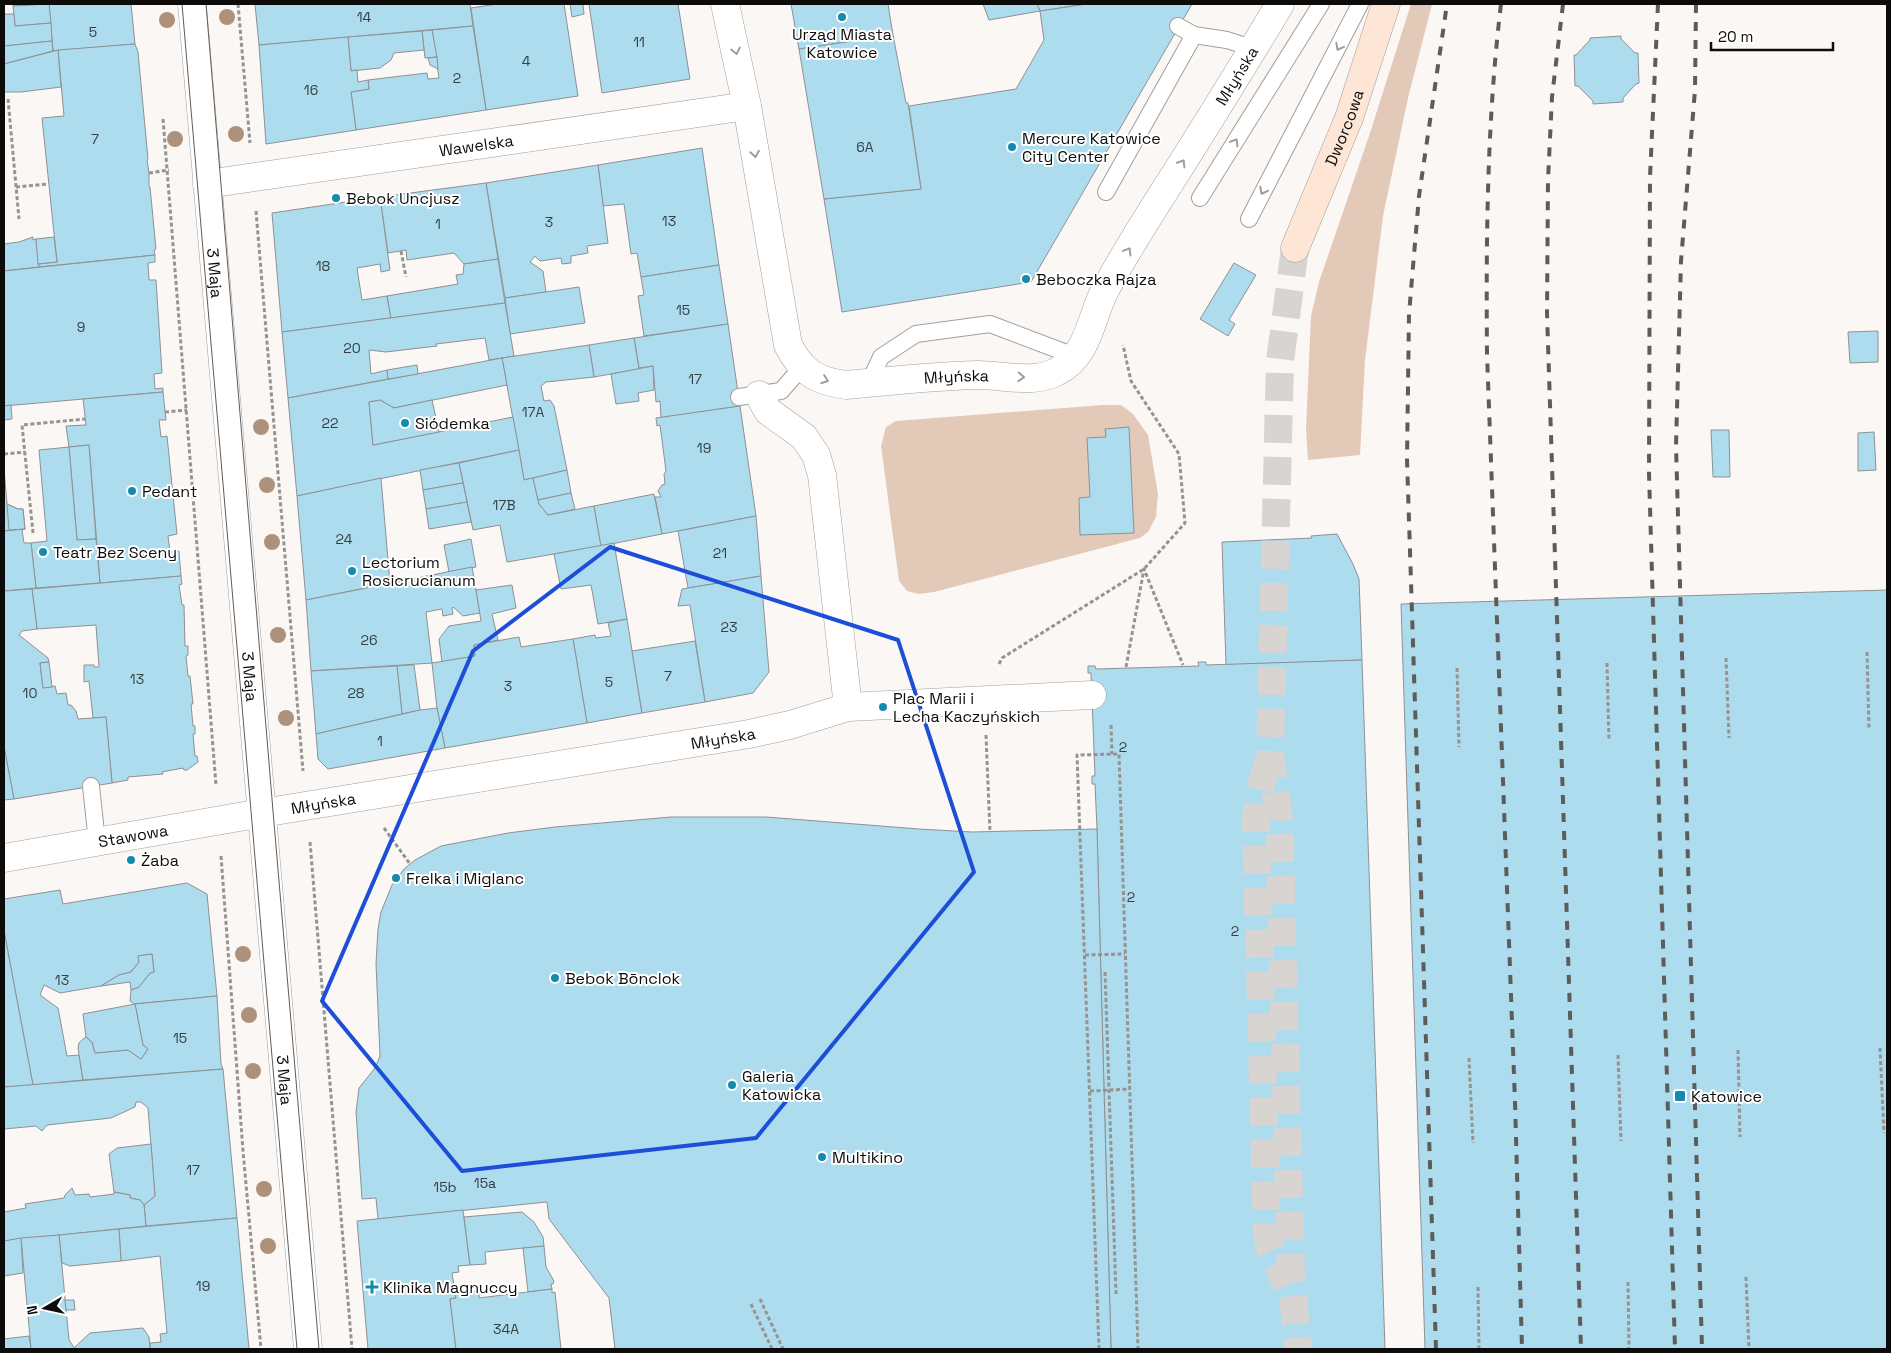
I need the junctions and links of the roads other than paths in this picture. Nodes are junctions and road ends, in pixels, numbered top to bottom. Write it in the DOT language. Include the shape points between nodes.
graph roads {
  1 [pos="192,4"];
  2 [pos="725,4"];
  3 [pos="1280,4"];
  4 [pos="1322,4"];
  5 [pos="1360,4"];
  6 [pos="1386,4"];
  7 [pos="1178,26"];
  8 [pos="1194,35"];
  9 [pos="1254,50"];
  10 [pos="747,106"];
  11 [pos="207,184"];
  12 [pos="1106,192"];
  13 [pos="1200,198"];
  14 [pos="1249,219"];
  15 [pos="1295,248"];
  16 [pos="1077,357"];
  17 [pos="802,367"];
  18 [pos="869,383"];
  19 [pos="749,396"];
  20 [pos="1092,695"];
  21 [pos="848,707"];
  22 [pos="91,786"];
  23 [pos="262,813"];
  24 [pos="96,842"];
  25 [pos="4,858"];
  26 [pos="308,1349"];
  1 -- 11 [label="street, 3 Maja"];
  2 -- 10 [label="street, Młyńska, one-way"];
  3 -- 9 [label="street, Młyńska"];
  13 -- 4 [label="lane, one-way"];
  5 -- 14 [label="lane, one-way"];
  6 -- 15 [label="street, Dworcowa" via="1349,118"];
  7 -- 8 [label="lane"];
  8 -- 9 [label="lane" via="1227,40"];
  8 -- 12 [label="lane"];
  16 -- 9 [label="street, Młyńska, one-way" via="1104,291"];
  10 -- 11 [label="street, Wawelska"];
  10 -- 17 [label="street, Młyńska, one-way" via="784,333 788,346"];
  11 -- 23 [label="street, 3 Maja"];
  18 -- 16 [label="street, Młyńska, one-way" via="978,375 1044,377"];
  16 -- 18 [label="lane" via="990,324 916,334 881,357"];
  17 -- 18 [label="street, Młyńska, one-way" via="828,383"];
  17 -- 19 [label="lane" via="781,391"];
  19 -- 21 [label="street" via="804,437 816,455 822,475"];
  20 -- 21 [label="street, Młyńska"];
  21 -- 23 [label="street, Młyńska" via="749,734"];
  22 -- 24 [label="lane"];
  23 -- 24 [label="street, Stawowa"];
  23 -- 26 [label="street, 3 Maja"];
  24 -- 25 [label="street, Stawowa"];
}
